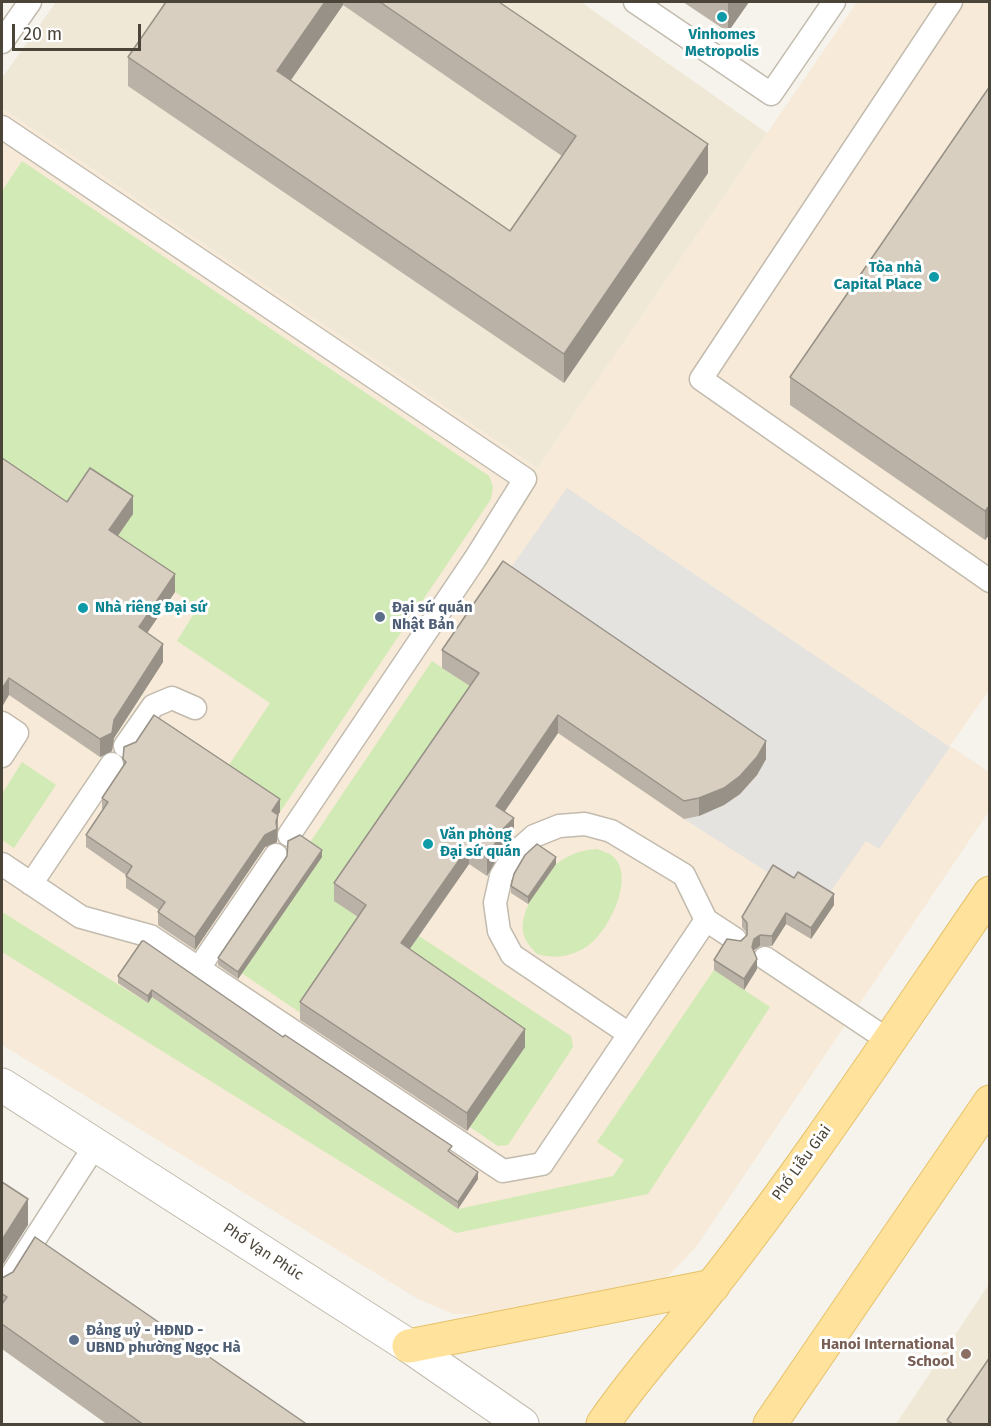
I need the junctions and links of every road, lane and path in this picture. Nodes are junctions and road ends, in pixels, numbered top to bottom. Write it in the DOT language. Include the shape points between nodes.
graph roads {
  1 [pos="30,2"];
  2 [pos="634,2"];
  3 [pos="951,2"];
  4 [pos="828,10"];
  5 [pos="2,42"];
  6 [pos="5,137"];
  7 [pos="990,581"];
  8 [pos="195,708"];
  9 [pos="2,723"];
  10 [pos="2,756"];
  11 [pos="289,835"];
  12 [pos="276,855"];
  13 [pos="2,864"];
  14 [pos="31,884"];
  15 [pos="990,893"];
  16 [pos="706,920"];
  17 [pos="735,939"];
  18 [pos="765,958"];
  19 [pos="199,968"];
  20 [pos="630,1034"];
  21 [pos="888,1040"];
  22 [pos="2,1085"];
  23 [pos="988,1110"];
  24 [pos="96,1144"];
  25 [pos="713,1286"];
  26 [pos="2,1290"];
  27 [pos="410,1346"];
  28 [pos="522,1425"];
  29 [pos="603,1425"];
  30 [pos="770,1425"];
  1 -- 5 [label="lane"];
  2 -- 4 [label="lane" via="771,93"];
  3 -- 7 [label="lane" via="700,379"];
  6 -- 11 [label="lane" via="525,479"];
  8 -- 14 [label="lane" via="172,698 153,706"];
  9 -- 10 [label="lane" via="17,733"];
  12 -- 19 [label="lane"];
  13 -- 14 [label="lane"];
  14 -- 19 [label="lane" via="81,917 150,936"];
  15 -- 21 [label="main road, Phố Liễu Giai"];
  16 -- 17 [label="lane"];
  16 -- 20 [label="lane"];
  16 -- 20 [label="lane" via="684,875 611,831 585,824 559,826 534,836 515,853 501,876 495,903 499,931 512,955"];
  18 -- 21 [label="lane"];
  19 -- 20 [label="lane" via="502,1171 542,1164"];
  21 -- 25 [label="main road, Phố Liễu Giai"];
  22 -- 24 [label="street, Phố Vạn Phúc"];
  23 -- 30 [label="main road"];
  24 -- 26 [label="lane"];
  24 -- 27 [label="street, Phố Vạn Phúc"];
  25 -- 27 [label="main road"];
  25 -- 29 [label="main road, Phố Liễu Giai" via="621,1396"];
  27 -- 28 [label="street, Phố Vạn Phúc"];
}
